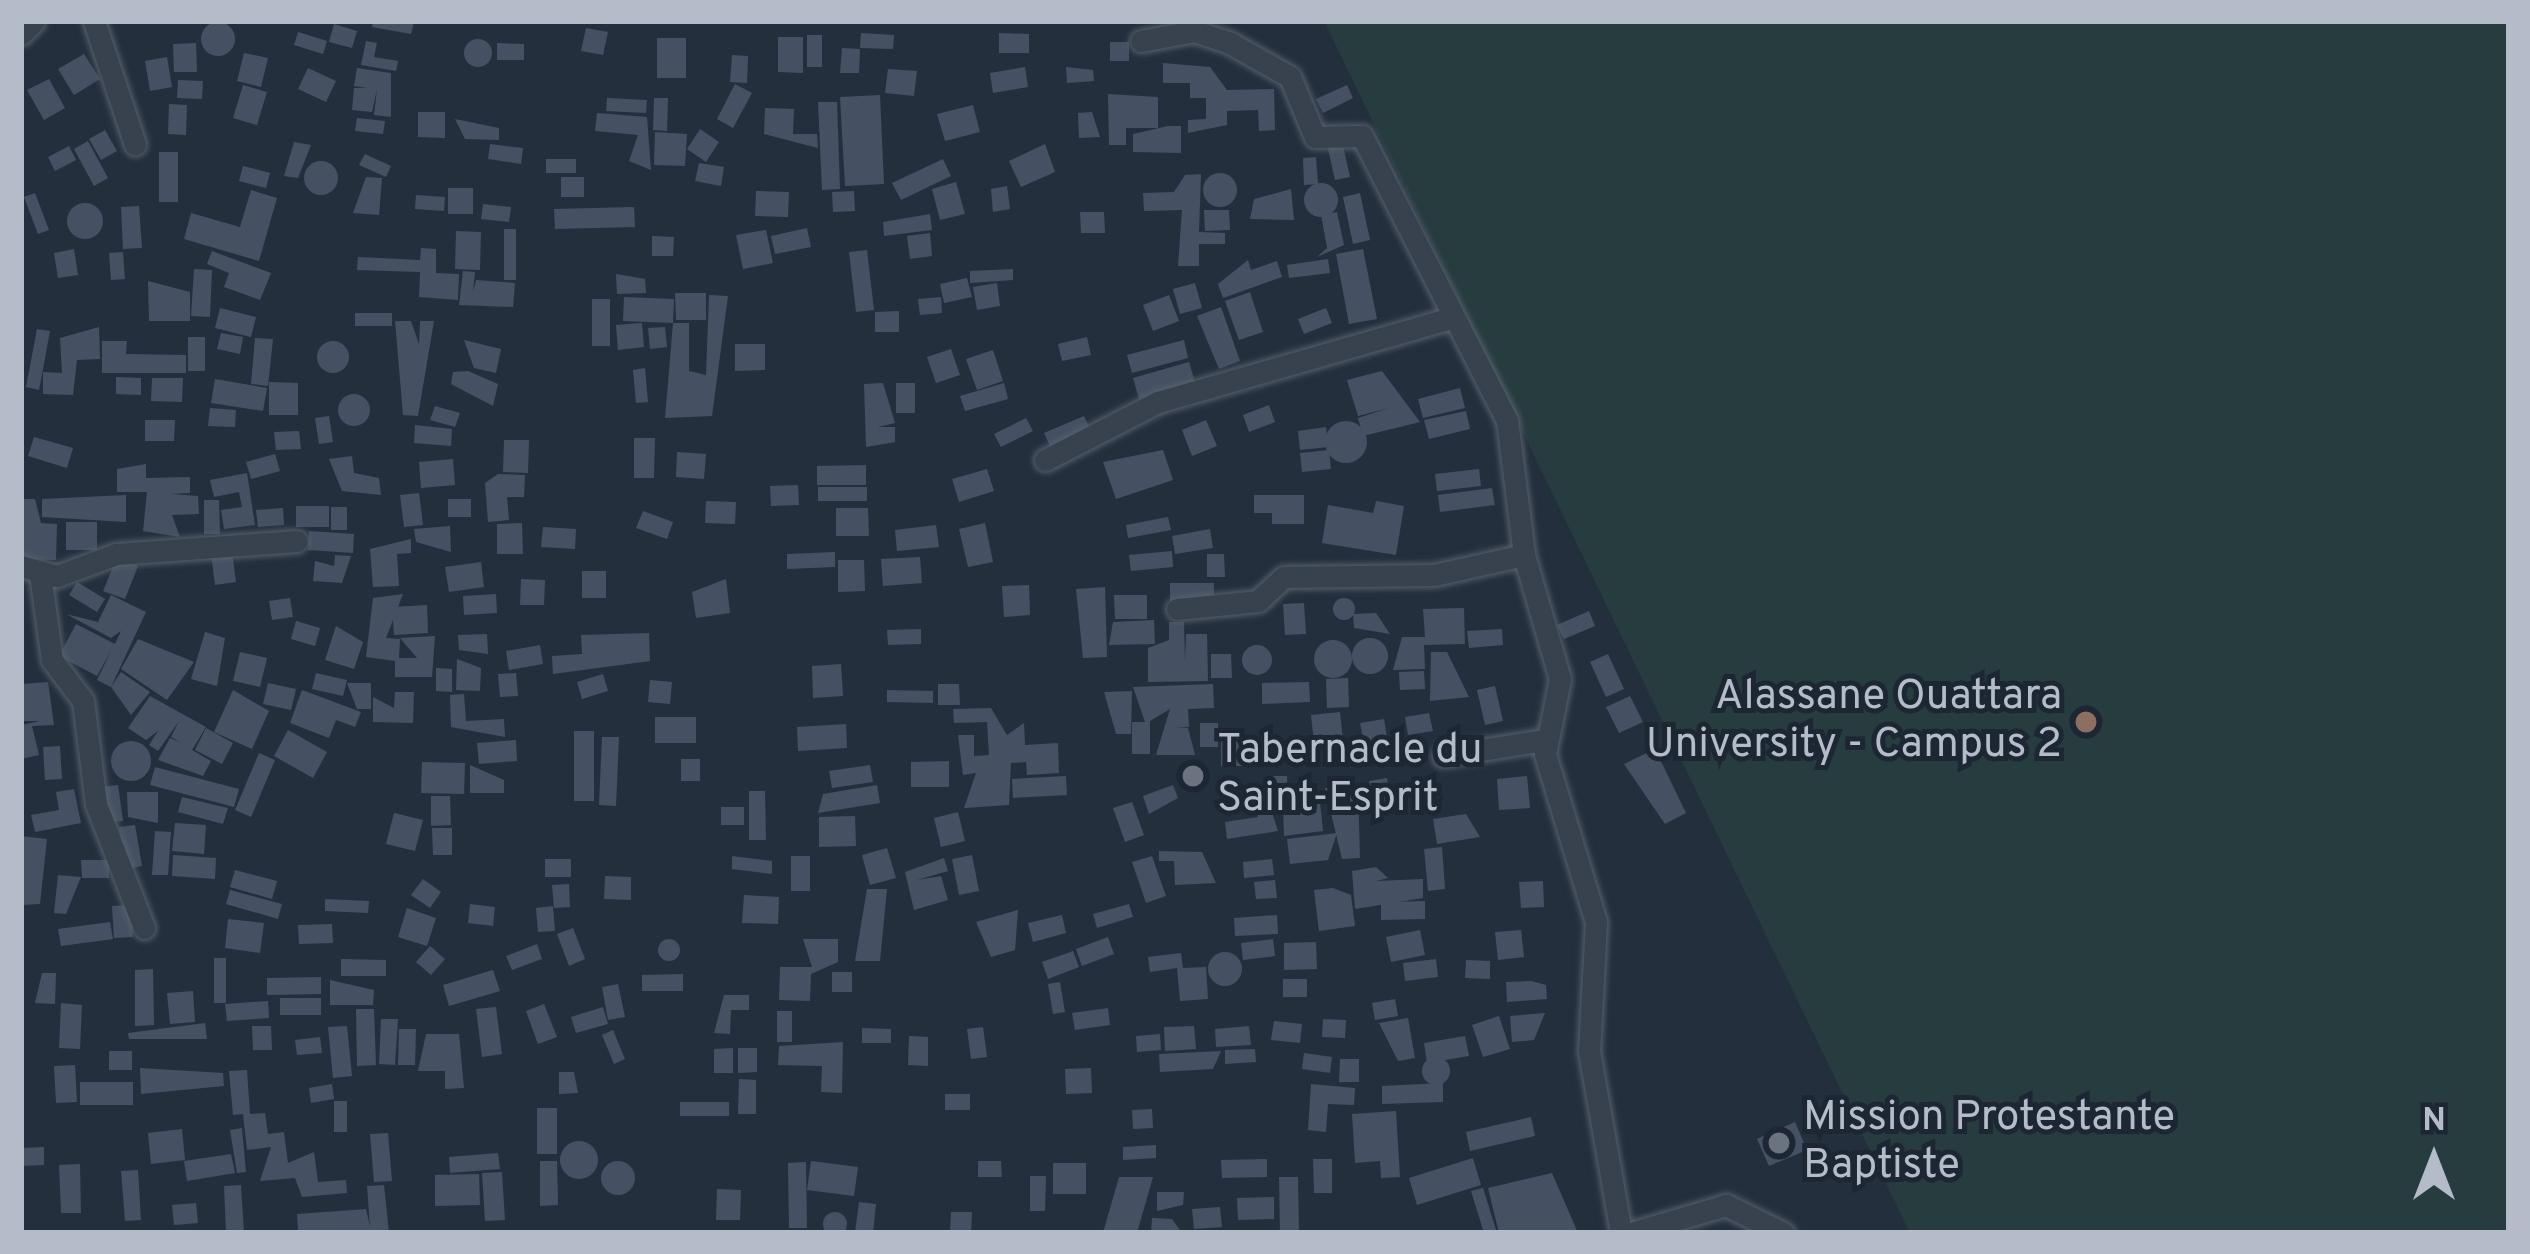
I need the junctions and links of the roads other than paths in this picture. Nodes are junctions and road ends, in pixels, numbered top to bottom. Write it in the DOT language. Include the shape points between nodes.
graph roads {
  1 [pos="34,21"];
  2 [pos="94,21"];
  3 [pos="21,34"];
  4 [pos="1141,40"];
  5 [pos="135,144"];
  6 [pos="1450,318"];
  7 [pos="1045,460"];
  8 [pos="297,541"];
  9 [pos="1524,555"];
  10 [pos="31,570"];
  11 [pos="1178,609"];
  12 [pos="1544,740"];
  13 [pos="1443,756"];
  14 [pos="144,928"];
  15 [pos="1621,1233"];
  16 [pos="1631,1233"];
  17 [pos="1783,1233"];
  1 -- 3 [label="street"];
  2 -- 5 [label="street"];
  4 -- 6 [label="street" via="1194,31 1230,44 1289,77 1315,136 1362,136"];
  6 -- 7 [label="street" via="1159,401"];
  6 -- 9 [label="street" via="1508,421"];
  8 -- 10 [label="street" via="116,554"];
  9 -- 11 [label="street" via="1434,575 1284,577 1258,601"];
  9 -- 12 [label="street" via="1560,679"];
  10 -- 14 [label="street" via="52,660 83,701 95,804"];
  12 -- 13 [label="street"];
  12 -- 15 [label="street" via="1564,843 1596,922 1589,1051"];
  16 -- 17 [label="street" via="1726,1205"];
}
